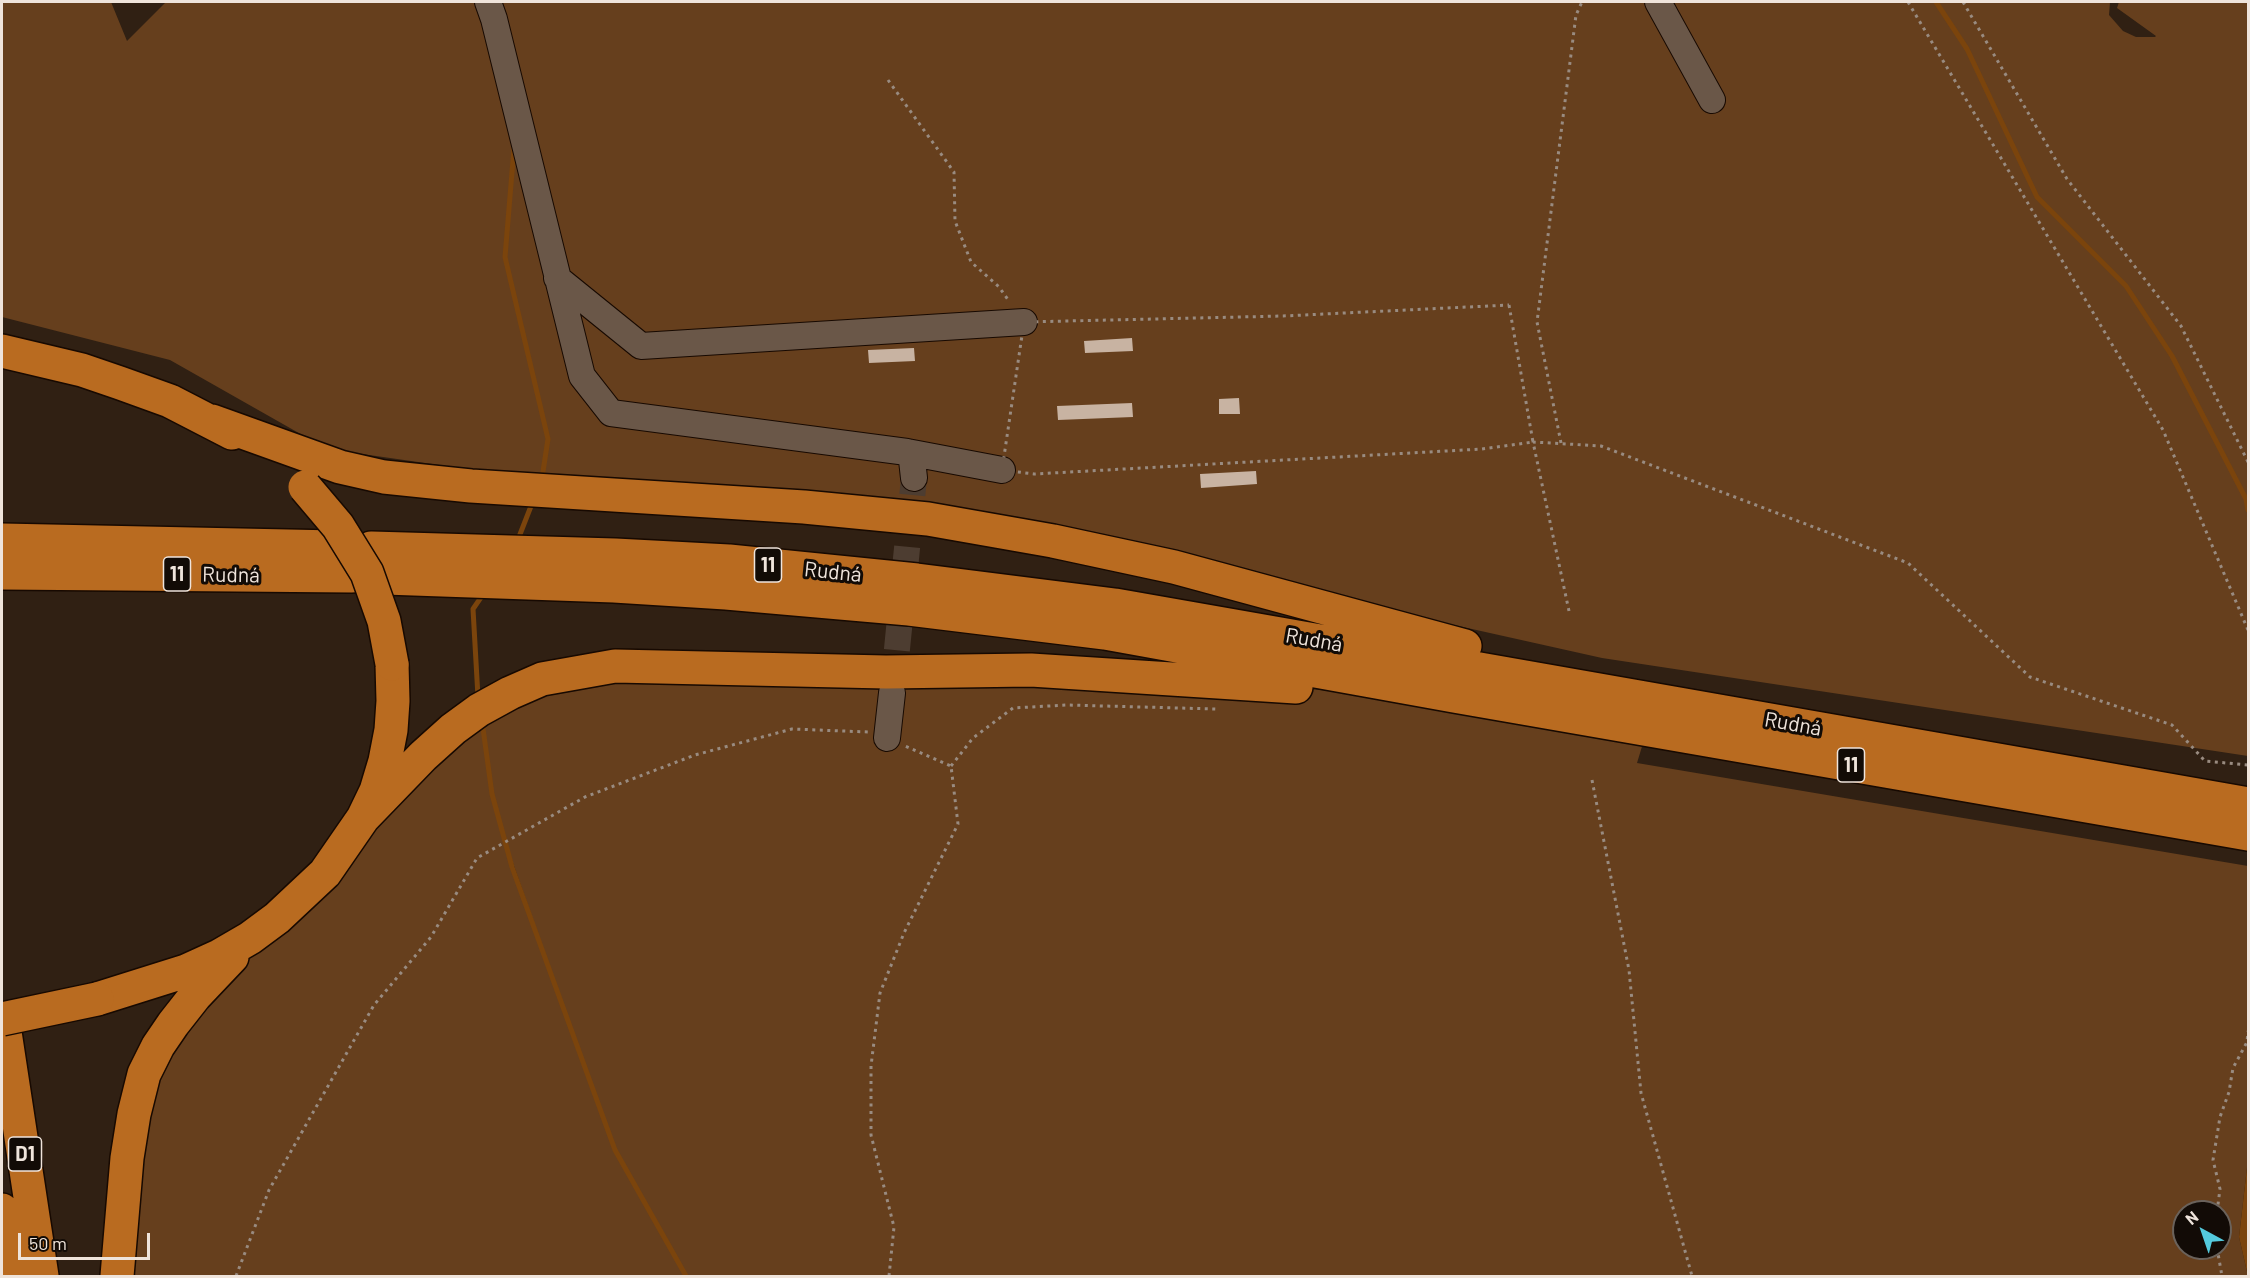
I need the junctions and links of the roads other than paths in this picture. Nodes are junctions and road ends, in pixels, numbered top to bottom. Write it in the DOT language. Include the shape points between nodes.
graph roads {
  1 [pos="488,2"];
  2 [pos="1658,2"];
  3 [pos="1712,100"];
  4 [pos="557,278"];
  5 [pos="1018,313"];
  6 [pos="2,351"];
  7 [pos="212,421"];
  8 [pos="907,452"];
  9 [pos="1002,470"];
  10 [pos="914,478"];
  11 [pos="2,540"];
  12 [pos="336,547"];
  13 [pos="371,548"];
  14 [pos="2,573"];
  15 [pos="352,576"];
  16 [pos="385,578"];
  17 [pos="892,693"];
  18 [pos="1454,696"];
  19 [pos="1681,704"];
  20 [pos="887,738"];
  21 [pos="2248,804"];
  22 [pos="363,818"];
  23 [pos="2248,834"];
  24 [pos="250,938"];
  25 [pos="3,1026"];
  26 [pos="2,1210"];
  27 [pos="10,1276"];
  28 [pos="42,1276"];
  29 [pos="117,1276"];
  1 -- 4 [label="lane"];
  2 -- 3 [label="lane"];
  4 -- 5 [label="lane" via="641,346"];
  4 -- 8 [label="lane" via="582,376 611,413"];
  6 -- 7 [label="highway" via="120,382"];
  7 -- 19 [label="highway" via="340,467 384,477 804,507 928,519 1053,541 1282,595"];
  7 -- 22 [label="highway, bridge" via="260,450 305,487 338,526 367,573 384,621 392,664 393,701 387,751 376,791"];
  8 -- 9 [label="lane"];
  8 -- 10 [label="lane"];
  11 -- 12 [label="highway, Rudná / 11"];
  13 -- 19 [label="highway, Rudná / 11" via="729,561 917,580 1115,605"];
  14 -- 15 [label="highway, Rudná / 11"];
  16 -- 18 [label="highway, Rudná / 11" via="614,586 909,609 1105,633"];
  17 -- 20 [label="lane"];
  18 -- 22 [label="highway" via="1431,707 1286,686 1030,670 886,672 615,666 542,679 479,710 423,756"];
  18 -- 23 [label="highway, Rudná / 11"];
  19 -- 21 [label="highway, Rudná / 11"];
  22 -- 24 [label="highway" via="318,881"];
  24 -- 25 [label="highway, bridge" via="186,971"];
  24 -- 29 [label="highway" via="173,1024 144,1074 127,1158"];
  25 -- 28 [label="highway, D1"];
  26 -- 27 [label="highway"];
}
